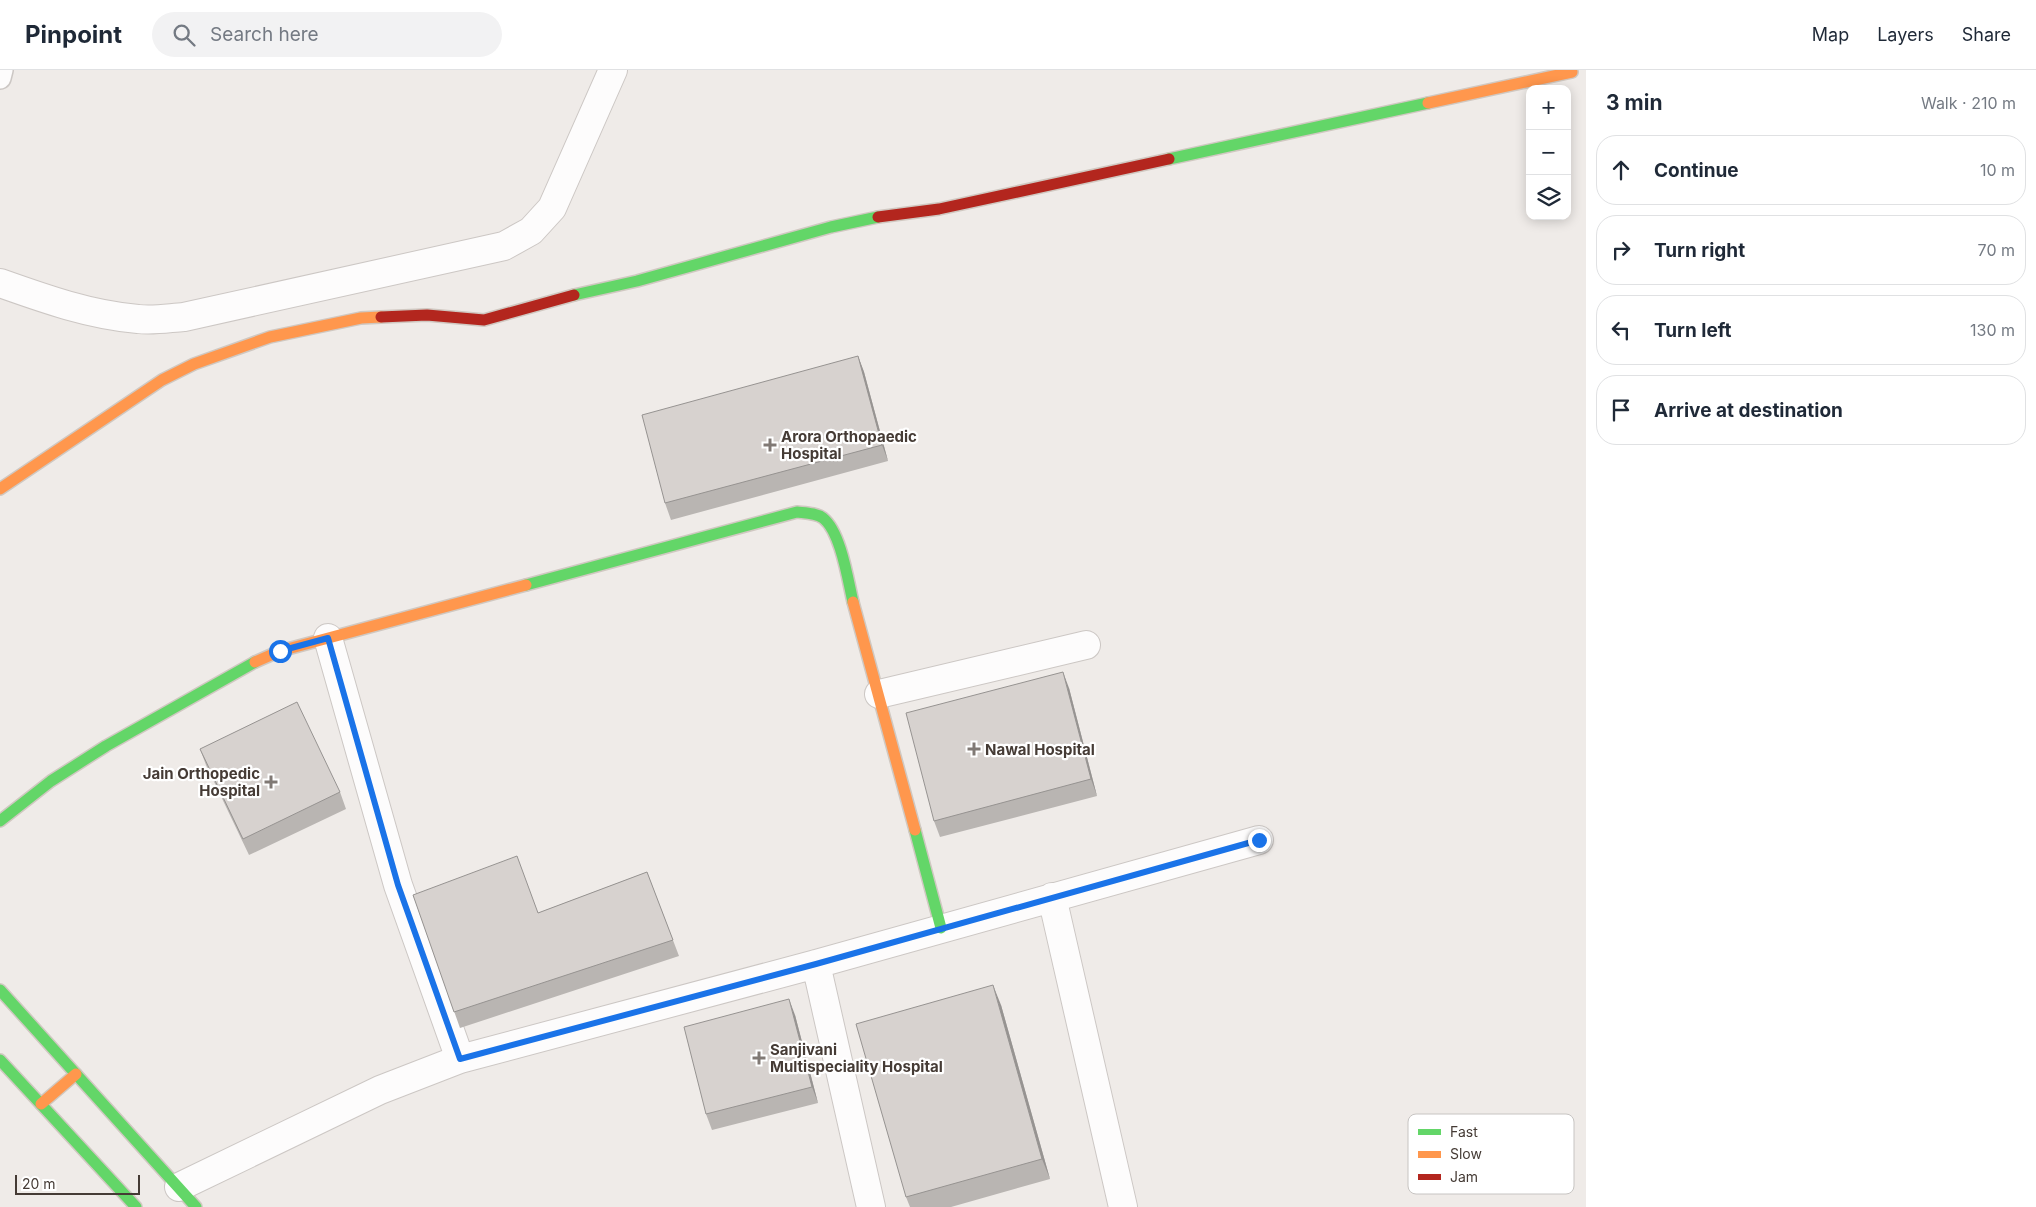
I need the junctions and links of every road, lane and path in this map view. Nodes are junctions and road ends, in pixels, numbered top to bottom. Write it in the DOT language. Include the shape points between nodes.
graph roads {
  1 [pos="2,70"];
  2 [pos="613,70"];
  3 [pos="1572,72"];
  4 [pos="0,78"];
  5 [pos="0,283"];
  6 [pos="0,489"];
  7 [pos="328,638"];
  8 [pos="1086,645"];
  9 [pos="878,694"];
  10 [pos="0,821"];
  11 [pos="1259,840"];
  12 [pos="1052,897"];
  13 [pos="941,928"];
  14 [pos="816,964"];
  15 [pos="0,990"];
  16 [pos="460,1059"];
  17 [pos="0,1060"];
  18 [pos="76,1074"];
  19 [pos="41,1104"];
  20 [pos="179,1187"];
  21 [pos="136,1207"];
  22 [pos="196,1207"];
  23 [pos="871,1207"];
  24 [pos="1123,1207"];
  1 -- 4 [label="lane"];
  2 -- 5 [label="street" via="552,208 531,230 504,246 184,317 139,320 98,313"];
  3 -- 6 [label="street" via="939,209 893,214 831,227 484,320 427,315 361,318 270,337 194,364 162,380"];
  7 -- 9 [label="street" via="797,512 814,513 828,522 837,541"];
  7 -- 10 [label="street" via="280,651 243,667 90,756 51,781"];
  7 -- 16 [label="street" via="398,885"];
  8 -- 9 [label="street"];
  9 -- 13 [label="street"];
  11 -- 12 [label="street"];
  12 -- 13 [label="street"];
  12 -- 24 [label="street"];
  13 -- 14 [label="street"];
  14 -- 16 [label="street"];
  14 -- 23 [label="street"];
  15 -- 18 [label="street"];
  16 -- 20 [label="street" via="380,1090"];
  17 -- 19 [label="street"];
  18 -- 19 [label="street"];
  18 -- 20 [label="street"];
  19 -- 21 [label="street"];
  20 -- 22 [label="street"];
}
